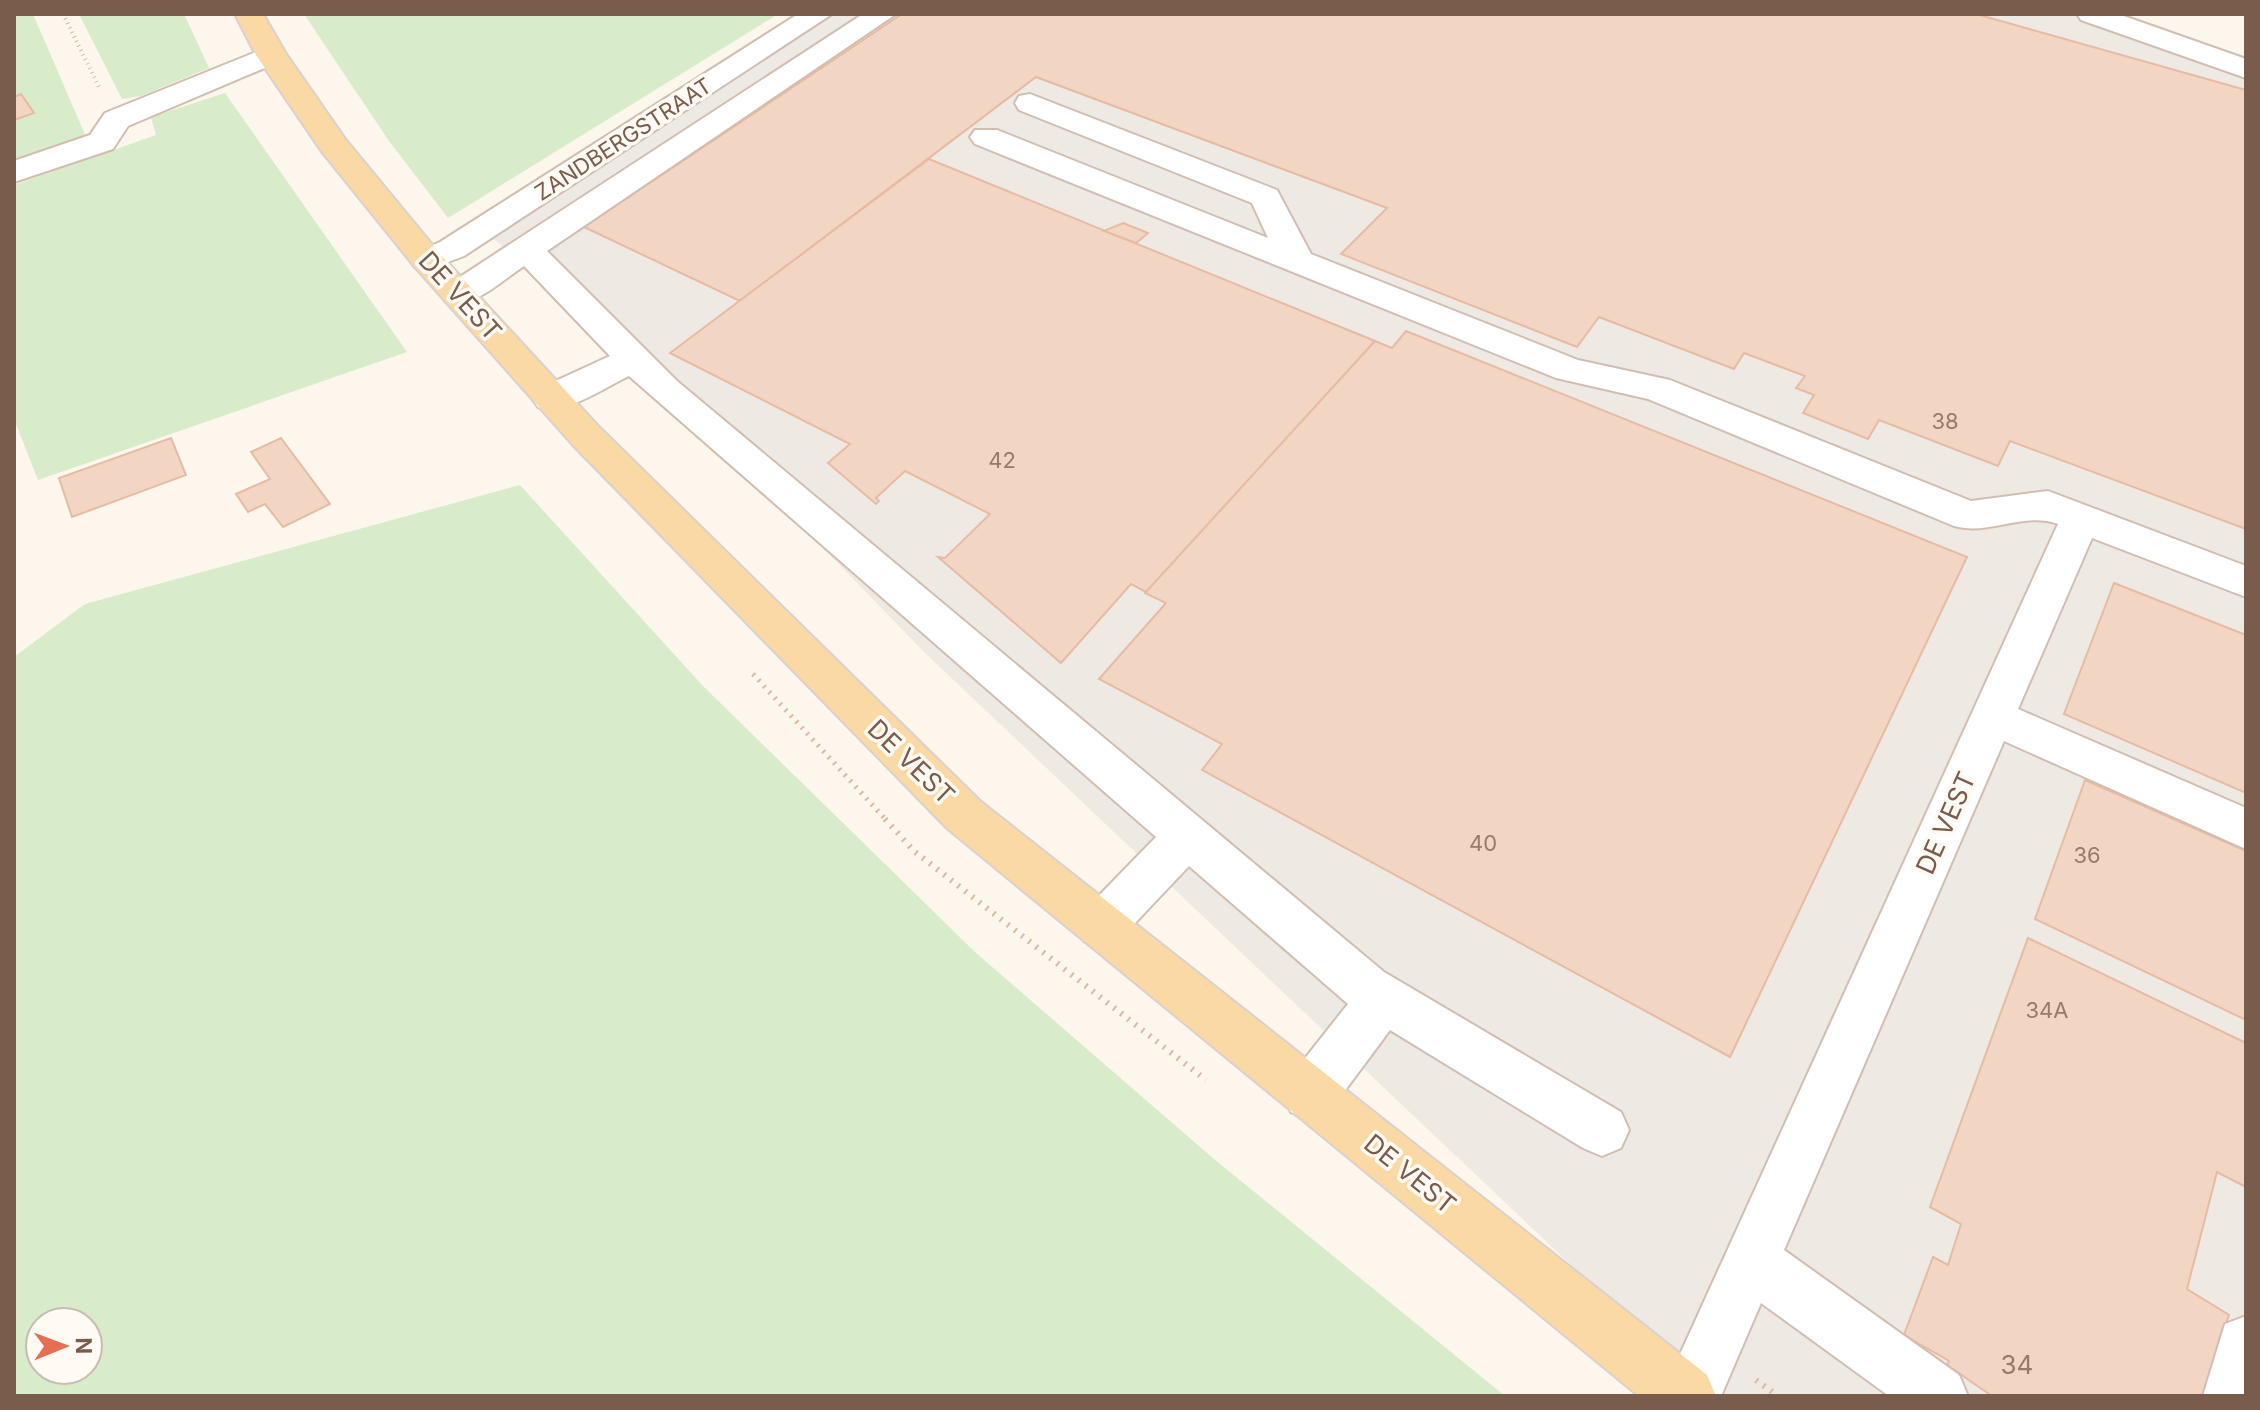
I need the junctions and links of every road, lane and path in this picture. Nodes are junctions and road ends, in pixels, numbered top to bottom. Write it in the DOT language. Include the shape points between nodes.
graph roads {
  1 [pos="63,14"];
  2 [pos="249,14"];
  3 [pos="818,14"];
  4 [pos="882,14"];
  5 [pos="2091,14"];
  6 [pos="271,55"];
  7 [pos="2246,69"];
  8 [pos="1030,103"];
  9 [pos="116,120"];
  10 [pos="986,137"];
  11 [pos="14,172"];
  12 [pos="525,248"];
  13 [pos="427,260"];
  14 [pos="1297,261"];
  15 [pos="458,294"];
  16 [pos="634,359"];
  17 [pos="551,398"];
  18 [pos="2081,518"];
  19 [pos="2246,582"];
  20 [pos="1993,717"];
  21 [pos="2246,829"];
  22 [pos="1188,836"];
  23 [pos="1101,926"];
  24 [pos="1383,999"];
  25 [pos="1310,1094"];
  26 [pos="1602,1130"];
  27 [pos="1752,1261"];
  28 [pos="2246,1345"];
  29 [pos="1715,1348"];
  30 [pos="1689,1396"];
  31 [pos="1778,1396"];
  32 [pos="1938,1396"];
  33 [pos="2233,1396"];
  1 -- 9 [label="path"];
  2 -- 6 [label="main road, DE VEST"];
  3 -- 13 [label="street, ZANDBERGSTRAAT" via="452,249"];
  4 -- 12 [label="street"];
  5 -- 7 [label="street"];
  6 -- 9 [label="street"];
  6 -- 13 [label="main road, DE VEST" via="334,146"];
  8 -- 14 [label="street" via="1265,197"];
  9 -- 11 [label="street" via="102,142"];
  10 -- 14 [label="street"];
  12 -- 15 [label="street"];
  12 -- 16 [label="street"];
  13 -- 15 [label="main road, DE VEST"];
  14 -- 18 [label="street" via="1569,370 1657,389 1968,516 2048,505"];
  15 -- 17 [label="main road, DE VEST"];
  16 -- 17 [label="street"];
  16 -- 22 [label="street"];
  17 -- 23 [label="main road, DE VEST" via="964,815"];
  18 -- 19 [label="street"];
  18 -- 20 [label="street, DE VEST"];
  20 -- 21 [label="street"];
  20 -- 27 [label="street, DE VEST"];
  22 -- 23 [label="street"];
  22 -- 24 [label="street"];
  23 -- 25 [label="main road, DE VEST"];
  24 -- 25 [label="street"];
  24 -- 26 [label="street"];
  25 -- 30 [label="main road, DE VEST"];
  27 -- 29 [label="street, DE VEST"];
  27 -- 32 [label="street"];
  28 -- 33 [label="street"];
  29 -- 30 [label="street, DE VEST"];
  29 -- 31 [label="path"];
}
